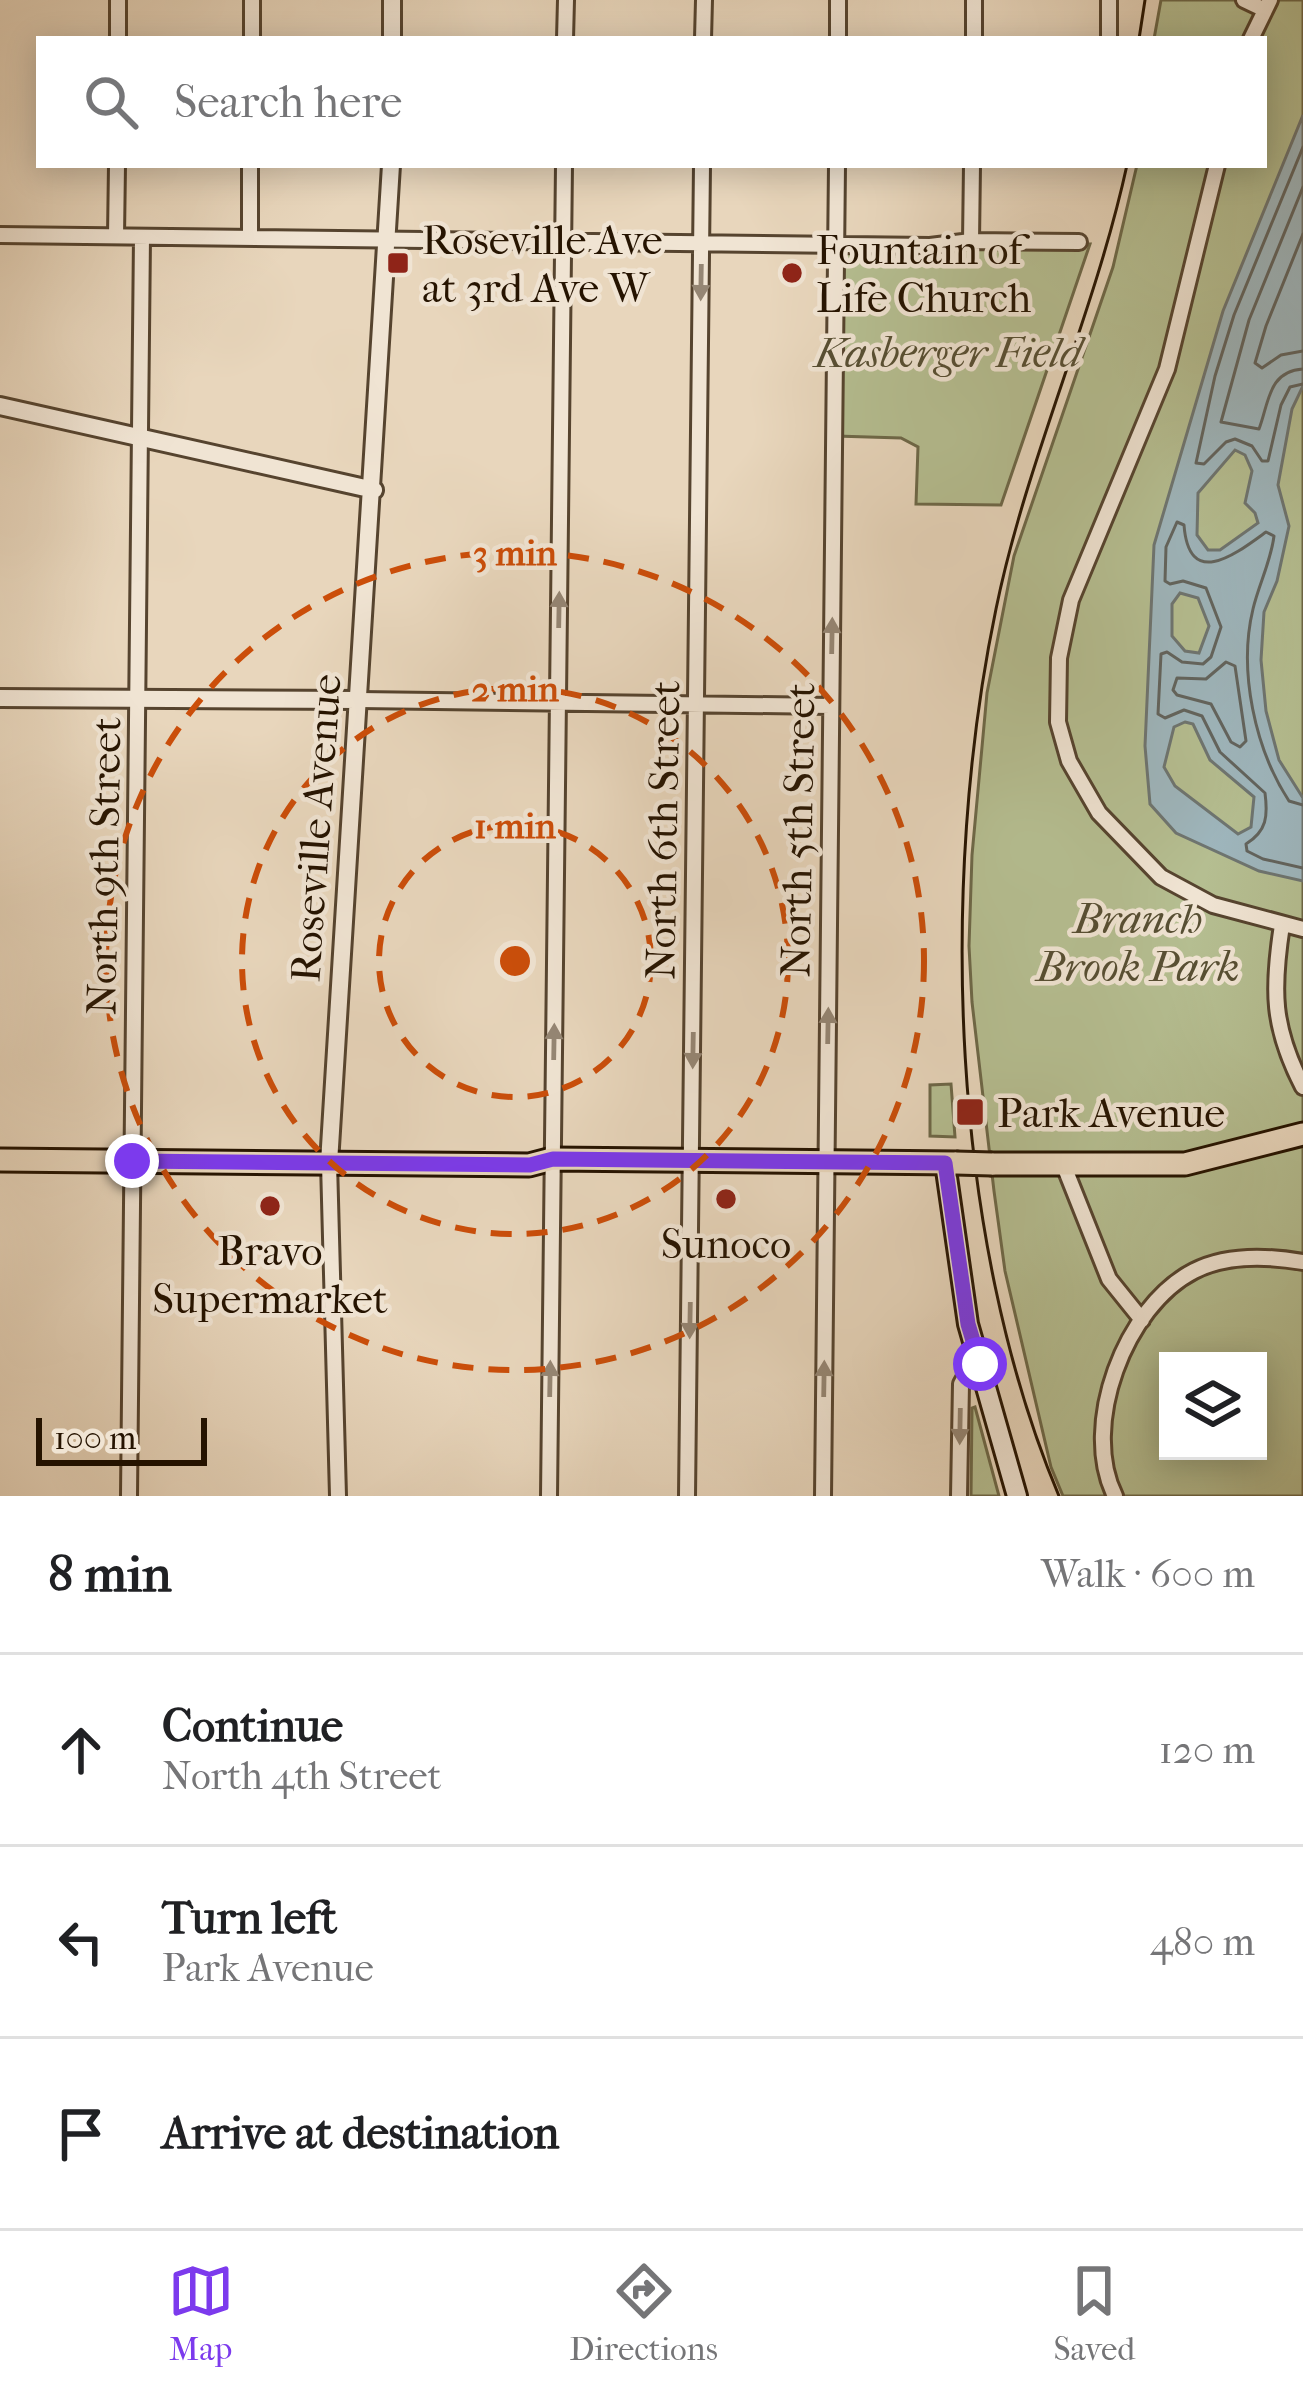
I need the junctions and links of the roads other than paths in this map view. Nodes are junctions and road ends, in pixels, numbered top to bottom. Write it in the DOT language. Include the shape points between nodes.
graph roads {
  1 [pos="118,0"];
  2 [pos="252,0"];
  3 [pos="392,0"];
  4 [pos="566,0"];
  5 [pos="704,0"];
  6 [pos="838,0"];
  7 [pos="974,0"];
  8 [pos="1109,0"];
  9 [pos="1244,0"];
  10 [pos="1267,5"];
  11 [pos="118,36"];
  12 [pos="252,36"];
  13 [pos="392,36"];
  14 [pos="566,36"];
  15 [pos="704,36"];
  16 [pos="838,36"];
  17 [pos="974,36"];
  18 [pos="1109,36"];
  19 [pos="1252,36"];
  20 [pos="117,168"];
  21 [pos="250,168"];
  22 [pos="391,168"];
  23 [pos="564,168"];
  24 [pos="702,168"];
  25 [pos="837,168"];
  26 [pos="972,168"];
  27 [pos="1215,168"];
  28 [pos="0,235"];
  29 [pos="116,236"];
  30 [pos="142,237"];
  31 [pos="250,238"];
  32 [pos="388,239"];
  33 [pos="971,241"];
  34 [pos="563,242"];
  35 [pos="1079,242"];
  36 [pos="701,243"];
  37 [pos="836,244"];
  38 [pos="0,406"];
  39 [pos="140,438"];
  40 [pos="374,490"];
  41 [pos="0,698"];
  42 [pos="137,699"];
  43 [pos="359,700"];
  44 [pos="558,702"];
  45 [pos="697,704"];
  46 [pos="831,706"];
  47 [pos="1282,925"];
  48 [pos="1303,929"];
  49 [pos="1303,1087"];
  50 [pos="1303,1134"];
  51 [pos="0,1147"];
  52 [pos="133,1155"];
  53 [pos="330,1157"];
  54 [pos="553,1159"];
  55 [pos="0,1160"];
  56 [pos="692,1161"];
  57 [pos="827,1162"];
  58 [pos="951,1163"];
  59 [pos="1064,1166"];
  60 [pos="1303,1262"];
  61 [pos="1142,1321"];
  62 [pos="980,1364"];
  63 [pos="129,1496"];
  64 [pos="338,1496"];
  65 [pos="549,1496"];
  66 [pos="687,1496"];
  67 [pos="823,1496"];
  68 [pos="958,1496"];
  69 [pos="1017,1496"];
  70 [pos="1115,1496"];
  1 -- 11 [label="street"];
  2 -- 12 [label="street"];
  3 -- 13 [label="street"];
  4 -- 14 [label="street"];
  5 -- 15 [label="street"];
  6 -- 16 [label="street"];
  7 -- 17 [label="street"];
  8 -- 18 [label="street"];
  9 -- 10 [label="street"];
  10 -- 19 [label="street"];
  20 -- 29 [label="street"];
  21 -- 31 [label="street"];
  22 -- 32 [label="street, Roseville Avenue"];
  23 -- 34 [label="street"];
  24 -- 36 [label="street, North 6th Street"];
  25 -- 37 [label="street, North 5th Street"];
  26 -- 33 [label="street"];
  27 -- 47 [label="street" via="1167,369 1071,600 1058,722 1080,783 1142,861 1192,896"];
  28 -- 29 [label="street"];
  29 -- 30 [label="street"];
  30 -- 31 [label="street"];
  30 -- 39 [label="street, North 9th Street"];
  31 -- 32 [label="street"];
  32 -- 34 [label="street"];
  32 -- 40 [label="street, Roseville Avenue"];
  33 -- 35 [label="street"];
  33 -- 37 [label="street"];
  34 -- 36 [label="street"];
  44 -- 34 [label="street, one-way"];
  36 -- 37 [label="street"];
  36 -- 45 [label="street, North 6th Street, one-way"];
  46 -- 37 [label="street, North 5th Street, one-way"];
  38 -- 39 [label="street"];
  39 -- 40 [label="street"];
  39 -- 42 [label="street, North 9th Street"];
  40 -- 43 [label="street, Roseville Avenue"];
  41 -- 42 [label="street"];
  42 -- 43 [label="street"];
  42 -- 52 [label="street, North 9th Street"];
  43 -- 44 [label="street"];
  43 -- 53 [label="street, Roseville Avenue"];
  44 -- 45 [label="street"];
  54 -- 44 [label="street, one-way"];
  45 -- 46 [label="street"];
  45 -- 56 [label="street, North 6th Street, one-way"];
  57 -- 46 [label="street, North 5th Street, one-way"];
  47 -- 48 [label="street"];
  47 -- 49 [label="street" via="1274,999"];
  50 -- 59 [label="main road" via="1200,1162"];
  51 -- 52 [label="main road"];
  52 -- 53 [label="main road"];
  52 -- 55 [label="main road"];
  52 -- 63 [label="street, North 9th Street"];
  53 -- 54 [label="main road" via="530,1165"];
  53 -- 64 [label="street, Roseville Avenue"];
  54 -- 56 [label="main road"];
  65 -- 54 [label="street, one-way"];
  56 -- 57 [label="main road"];
  56 -- 66 [label="street, North 6th Street, one-way"];
  57 -- 58 [label="main road"];
  67 -- 57 [label="street, North 5th Street, one-way"];
  58 -- 59 [label="main road, bridge"];
  58 -- 62 [label="main road" via="968,1324"];
  59 -- 61 [label="street" via="1109,1279"];
  60 -- 61 [label="street" via="1260,1258 1200,1268"];
  61 -- 70 [label="street" via="1103,1417 1102,1458"];
  62 -- 68 [label="street, one-way" via="961,1384"];
  62 -- 69 [label="main road"];
}
